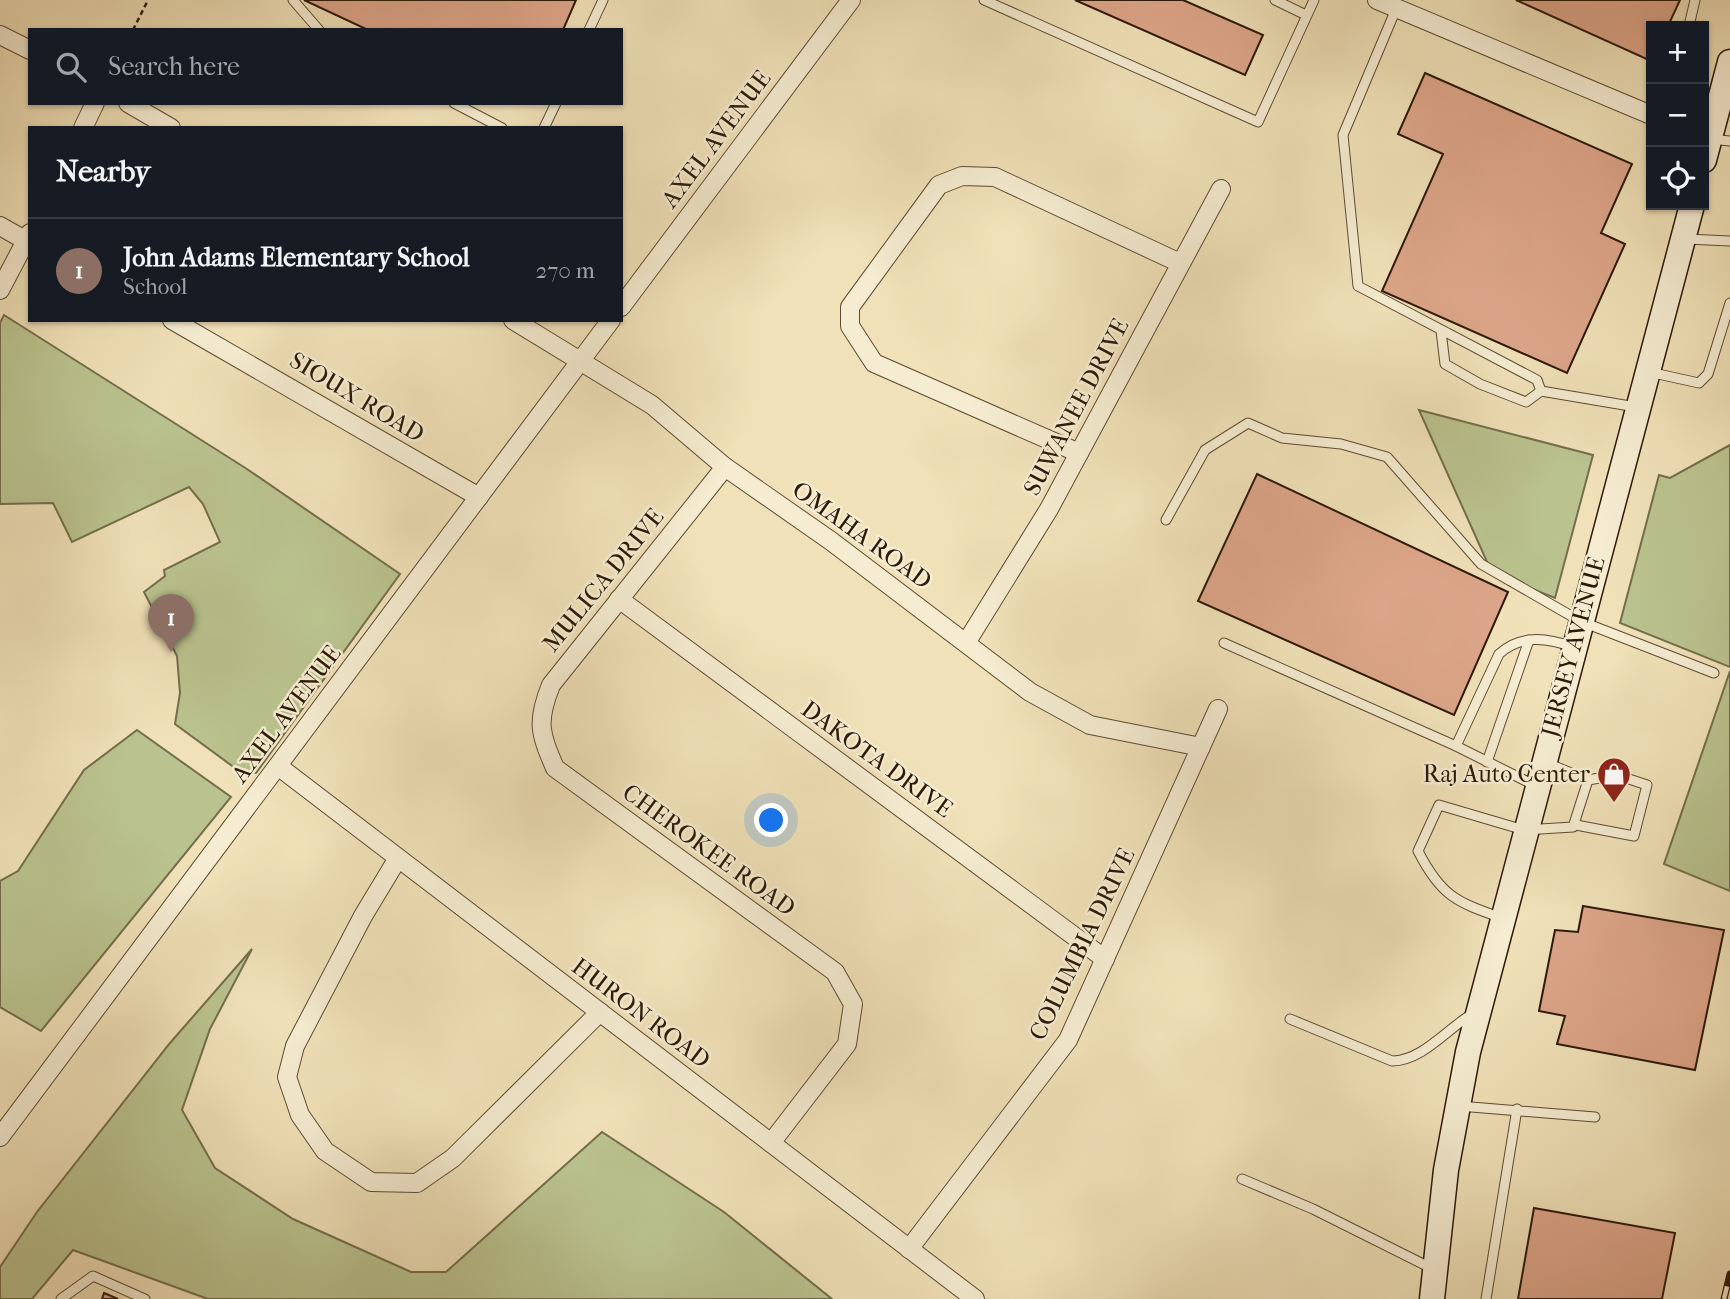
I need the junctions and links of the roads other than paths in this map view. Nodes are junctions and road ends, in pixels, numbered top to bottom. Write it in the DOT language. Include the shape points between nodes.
graph roads {
  1 [pos="293,0"];
  2 [pos="603,0"];
  3 [pos="851,0"];
  4 [pos="984,0"];
  5 [pos="1275,0"];
  6 [pos="1314,0"];
  7 [pos="1377,0"];
  8 [pos="1695,0"];
  9 [pos="1396,9"];
  10 [pos="1306,15"];
  11 [pos="1690,21"];
  12 [pos="317,28"];
  13 [pos="590,28"];
  14 [pos="0,35"];
  15 [pos="28,49"];
  16 [pos="1730,62"];
  17 [pos="94,105"];
  18 [pos="132,105"];
  19 [pos="458,105"];
  20 [pos="555,105"];
  21 [pos="1646,113"];
  22 [pos="84,126"];
  23 [pos="168,126"];
  24 [pos="498,126"];
  25 [pos="545,126"];
  26 [pos="1712,144"];
  27 [pos="1221,189"];
  28 [pos="1691,210"];
  29 [pos="0,226"];
  30 [pos="28,239"];
  31 [pos="1682,239"];
  32 [pos="1730,241"];
  33 [pos="1181,263"];
  34 [pos="0,290"];
  35 [pos="1730,303"];
  36 [pos="623,304"];
  37 [pos="175,322"];
  38 [pos="516,322"];
  39 [pos="610,322"];
  40 [pos="1441,331"];
  41 [pos="581,360"];
  42 [pos="1647,372"];
  43 [pos="1541,391"];
  44 [pos="1637,407"];
  45 [pos="1079,453"];
  46 [pos="725,467"];
  47 [pos="479,497"];
  48 [pos="1166,520"];
  49 [pos="619,599"];
  50 [pos="1580,621"];
  51 [pos="1529,640"];
  52 [pos="966,643"];
  53 [pos="1224,643"];
  54 [pos="1573,647"];
  55 [pos="1714,673"];
  56 [pos="1218,709"];
  57 [pos="540,733"];
  58 [pos="1456,746"];
  59 [pos="1201,747"];
  60 [pos="1487,762"];
  61 [pos="278,766"];
  62 [pos="1539,774"];
  63 [pos="1588,780"];
  64 [pos="1576,825"];
  65 [pos="1524,830"];
  66 [pos="398,858"];
  67 [pos="1502,918"];
  68 [pos="1105,959"];
  69 [pos="1478,1011"];
  70 [pos="600,1012"];
  71 [pos="1290,1019"];
  72 [pos="1457,1106"];
  73 [pos="1517,1109"];
  74 [pos="1595,1117"];
  75 [pos="0,1137"];
  76 [pos="771,1143"];
  77 [pos="1242,1179"];
  78 [pos="909,1249"];
  79 [pos="1435,1269"];
  80 [pos="61,1299"];
  81 [pos="145,1299"];
  82 [pos="975,1299"];
  83 [pos="1432,1299"];
  84 [pos="1486,1299"];
  1 -- 12 [label="lane"];
  2 -- 13 [label="lane"];
  3 -- 36 [label="street, AXEL AVENUE"];
  4 -- 10 [label="lane" via="1258,122"];
  5 -- 10 [label="lane"];
  6 -- 10 [label="lane"];
  7 -- 9 [label="street"];
  8 -- 11 [label="lane"];
  9 -- 21 [label="street"];
  9 -- 40 [label="lane" via="1343,135 1358,286"];
  14 -- 15 [label="street"];
  16 -- 26 [label="main road"];
  17 -- 22 [label="street"];
  18 -- 23 [label="street"];
  19 -- 24 [label="lane"];
  20 -- 25 [label="lane"];
  27 -- 33 [label="street, SUWANEE DRIVE"];
  28 -- 31 [label="main road, JERSEY AVENUE"];
  29 -- 30 [label="street"];
  30 -- 34 [label="street"];
  31 -- 32 [label="lane"];
  31 -- 42 [label="main road, JERSEY AVENUE"];
  33 -- 45 [label="street, SUWANEE DRIVE"];
  33 -- 45 [label="street" via="995,177 962,176 939,185 850,307 850,326 874,363"];
  35 -- 42 [label="lane" via="1708,374 1699,383"];
  37 -- 47 [label="street, SIOUX ROAD"];
  38 -- 41 [label="street, OMAHA ROAD"];
  39 -- 41 [label="street, AXEL AVENUE"];
  40 -- 43 [label="lane" via="1537,380"];
  40 -- 43 [label="lane" via="1445,365 1526,402"];
  41 -- 46 [label="street, OMAHA ROAD" via="652,405"];
  41 -- 47 [label="street, AXEL AVENUE"];
  42 -- 44 [label="main road, JERSEY AVENUE"];
  43 -- 44 [label="lane"];
  44 -- 50 [label="main road, JERSEY AVENUE"];
  45 -- 52 [label="street, SUWANEE DRIVE"];
  46 -- 49 [label="street, MULICA DRIVE"];
  46 -- 52 [label="street, OMAHA ROAD"];
  47 -- 61 [label="street, AXEL AVENUE"];
  48 -- 50 [label="lane" via="1205,450 1248,423 1282,438 1341,444 1387,457 1481,564"];
  49 -- 57 [label="street, MULICA DRIVE" via="551,685 541,710"];
  49 -- 68 [label="street, DAKOTA DRIVE"];
  50 -- 54 [label="main road, JERSEY AVENUE"];
  50 -- 55 [label="lane"];
  51 -- 54 [label="lane" via="1547,638"];
  51 -- 58 [label="lane" via="1499,654"];
  51 -- 60 [label="lane"];
  52 -- 59 [label="street, OMAHA ROAD" via="1030,692 1090,725"];
  53 -- 58 [label="lane"];
  54 -- 62 [label="main road, JERSEY AVENUE"];
  56 -- 59 [label="street, COLUMBIA DRIVE"];
  57 -- 76 [label="street, CHEROKEE ROAD" via="555,768 835,972 853,1003 847,1044"];
  58 -- 60 [label="lane"];
  59 -- 68 [label="street, COLUMBIA DRIVE"];
  60 -- 62 [label="lane"];
  61 -- 66 [label="street, HURON ROAD"];
  61 -- 75 [label="street, AXEL AVENUE"];
  62 -- 63 [label="lane"];
  62 -- 65 [label="main road, JERSEY AVENUE"];
  63 -- 64 [label="lane"];
  63 -- 64 [label="lane" via="1617,775 1647,785 1634,836"];
  64 -- 65 [label="lane"];
  65 -- 67 [label="main road, JERSEY AVENUE"];
  65 -- 67 [label="lane" via="1439,805 1419,851 1432,878 1460,904"];
  66 -- 70 [label="street, HURON ROAD"];
  66 -- 70 [label="street" via="295,1046 287,1077 300,1115 325,1151 371,1182 417,1183 453,1158"];
  67 -- 69 [label="main road, JERSEY AVENUE"];
  68 -- 78 [label="street, COLUMBIA DRIVE" via="1068,1040"];
  69 -- 71 [label="lane" via="1401,1061"];
  69 -- 72 [label="main road, JERSEY AVENUE"];
  70 -- 76 [label="street, HURON ROAD"];
  72 -- 73 [label="lane"];
  72 -- 79 [label="main road, JERSEY AVENUE"];
  73 -- 74 [label="lane"];
  73 -- 84 [label="lane"];
  76 -- 78 [label="street, HURON ROAD"];
  77 -- 79 [label="lane"];
  78 -- 82 [label="street, HURON ROAD"];
  79 -- 83 [label="main road, JERSEY AVENUE"];
  80 -- 81 [label="lane" via="93,1276"];
}
